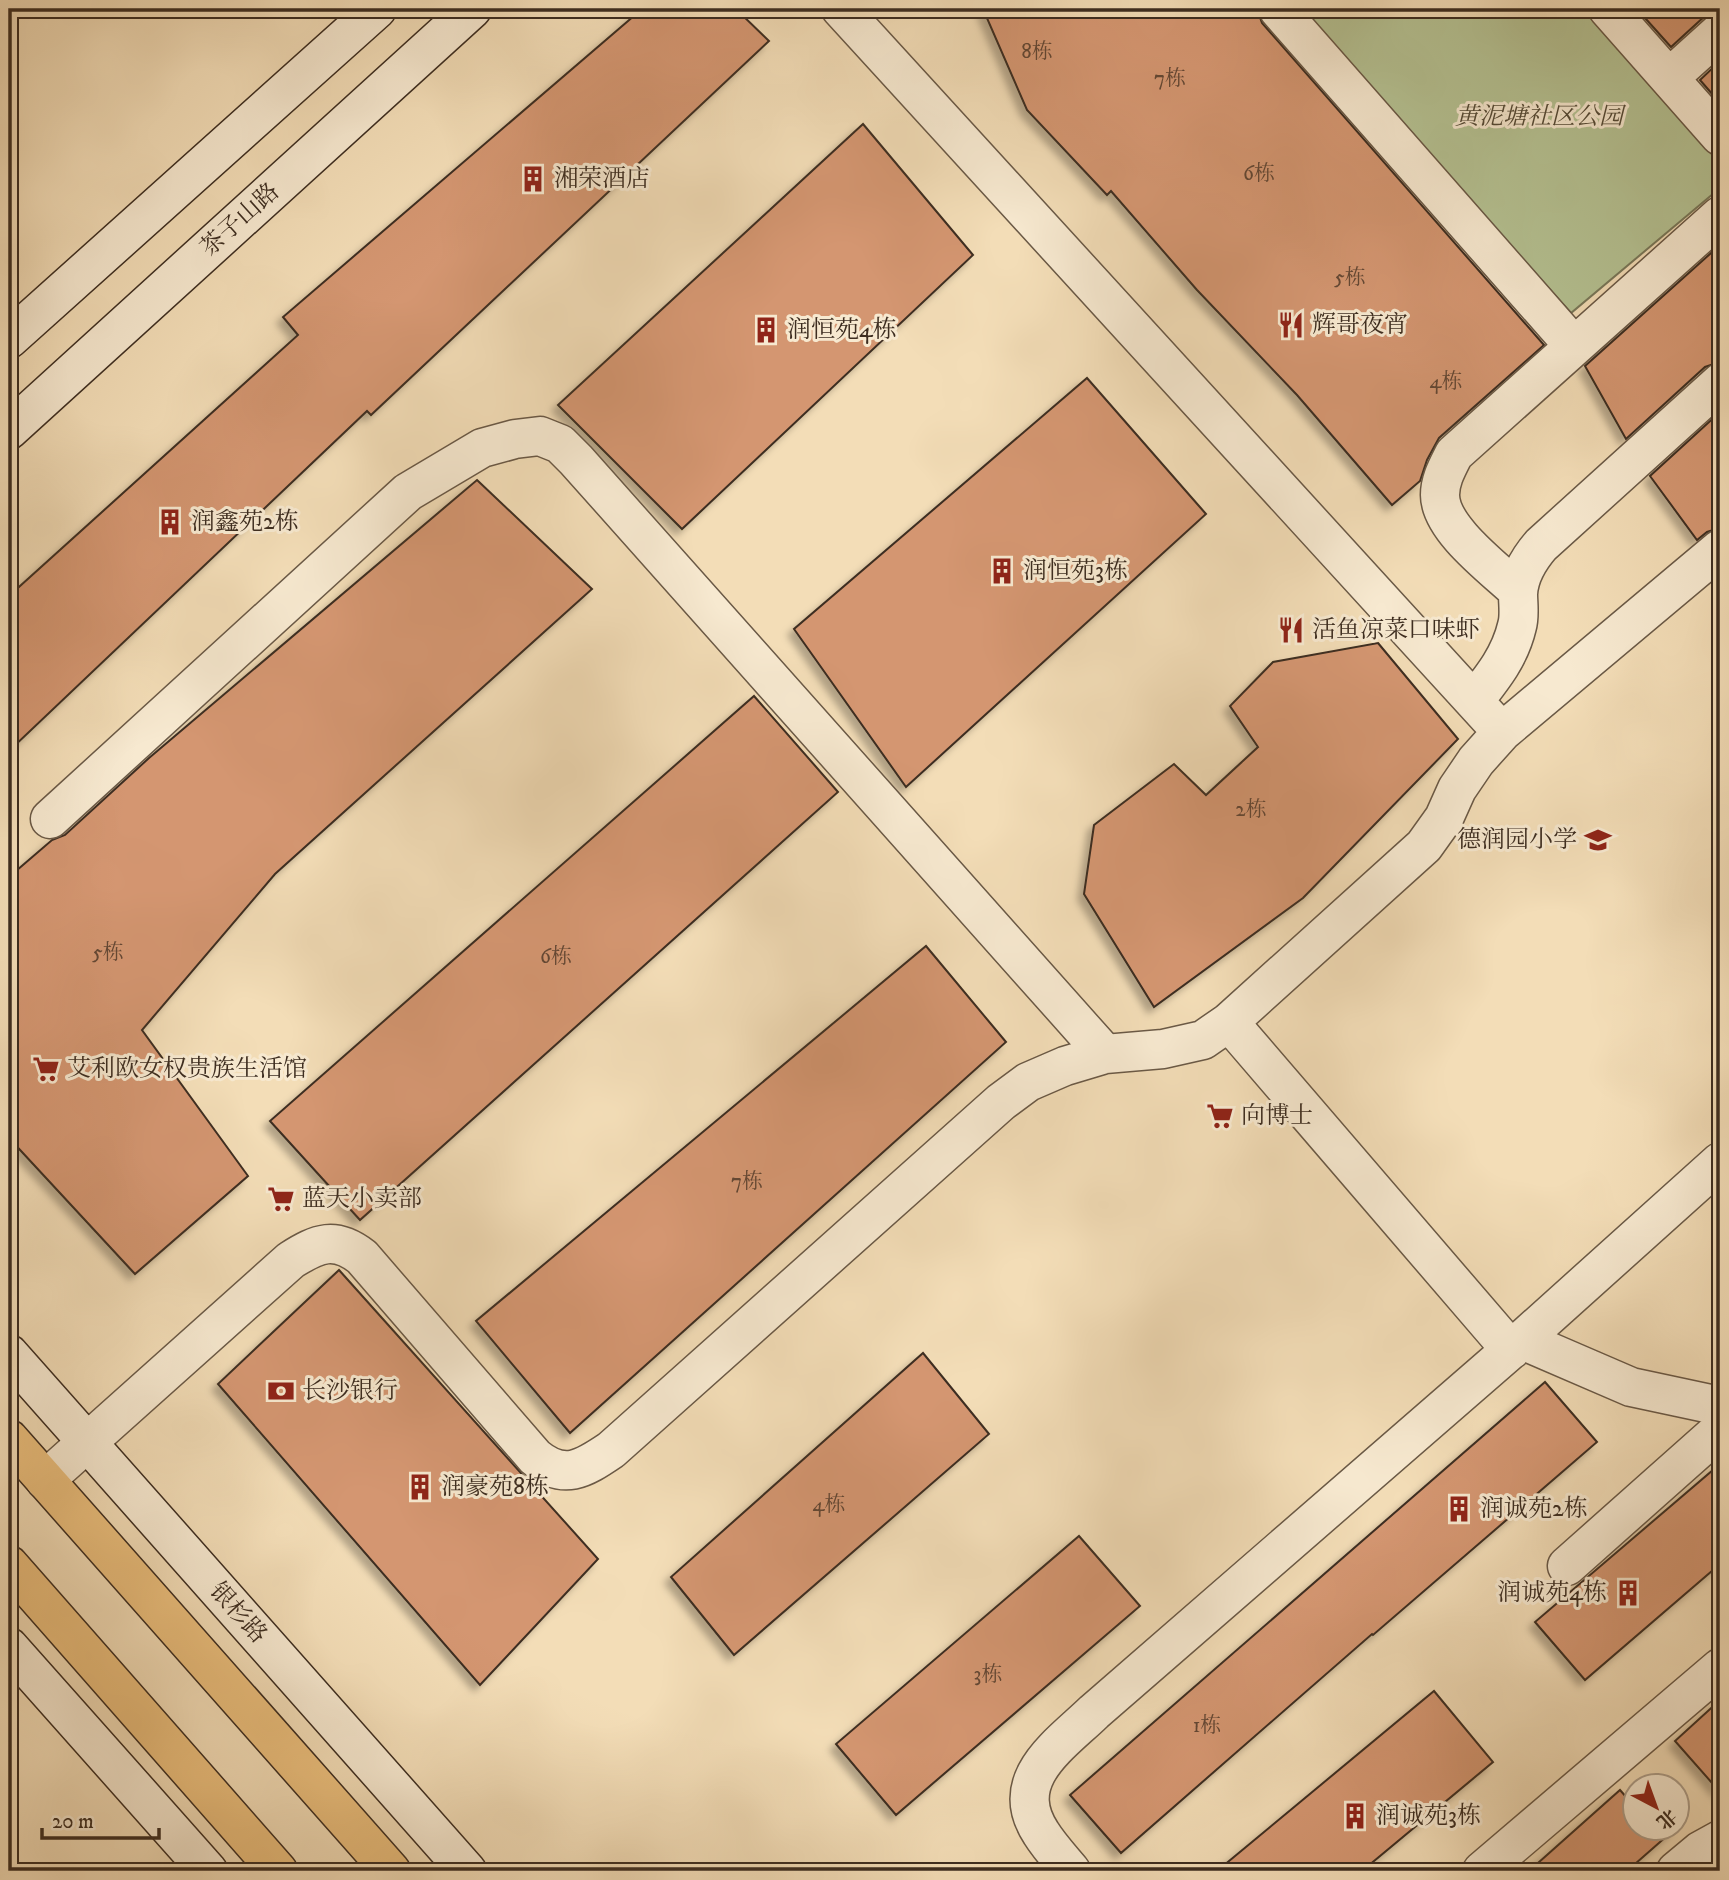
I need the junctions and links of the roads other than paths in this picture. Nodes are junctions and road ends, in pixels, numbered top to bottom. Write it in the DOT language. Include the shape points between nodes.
graph roads {
  1 [pos="377,9"];
  2 [pos="472,9"];
  3 [pos="841,9"];
  4 [pos="1278,9"];
  5 [pos="1608,9"];
  6 [pos="1720,32"];
  7 [pos="1669,78"];
  8 [pos="1720,136"];
  9 [pos="1720,216"];
  10 [pos="9,339"];
  11 [pos="1574,346"];
  12 [pos="1720,383"];
  13 [pos="9,430"];
  14 [pos="1720,549"];
  15 [pos="1518,591"];
  16 [pos="1474,701"];
  17 [pos="1502,732"];
  18 [pos="50,819"];
  19 [pos="1229,1022"];
  20 [pos="1105,1054"];
  21 [pos="1720,1162"];
  22 [pos="1517,1345"];
  23 [pos="9,1354"];
  24 [pos="1720,1406"];
  25 [pos="1720,1430"];
  26 [pos="9,1439"];
  27 [pos="88,1443"];
  28 [pos="45,1480"];
  29 [pos="9,1565"];
  30 [pos="1567,1566"];
  31 [pos="9,1647"];
  32 [pos="1720,1668"];
  33 [pos="1720,1839"];
  34 [pos="208,1871"];
  35 [pos="278,1871"];
  36 [pos="391,1871"];
  37 [pos="467,1871"];
  38 [pos="1071,1871"];
  39 [pos="1482,1871"];
  40 [pos="1676,1871"];
  1 -- 10 [label="street"];
  2 -- 13 [label="street, 茶子山路"];
  3 -- 16 [label="street"];
  4 -- 11 [label="street"];
  5 -- 7 [label="street"];
  6 -- 7 [label="street"];
  7 -- 8 [label="street"];
  9 -- 11 [label="street"];
  11 -- 15 [label="street" via="1454,454 1442,478 1440,498 1458,534"];
  12 -- 15 [label="street" via="1541,545 1522,575"];
  14 -- 17 [label="street"];
  15 -- 16 [label="street" via="1518,623 1512,644 1501,667"];
  16 -- 17 [label="street"];
  17 -- 19 [label="street" via="1457,789 1424,846"];
  18 -- 20 [label="street" via="408,492 482,448 540,436 559,444 576,460"];
  19 -- 20 [label="street" via="1203,1040"];
  19 -- 22 [label="street"];
  20 -- 27 [label="street" via="1028,1082 1001,1102 611,1450 576,1470 562,1471 535,1457 362,1257 349,1247 330,1242 291,1260"];
  21 -- 22 [label="street"];
  22 -- 24 [label="street" via="1631,1387"];
  22 -- 38 [label="street" via="1041,1763 1032,1779 1032,1815"];
  23 -- 27 [label="street, 银杉路"];
  25 -- 30 [label="street"];
  26 -- 28 [label="main road"];
  27 -- 28 [label="street"];
  27 -- 37 [label="street, 银杉路"];
  28 -- 36 [label="main road"];
  29 -- 35 [label="main road"];
  31 -- 34 [label="street"];
  32 -- 39 [label="street"];
  33 -- 40 [label="street"];
}
